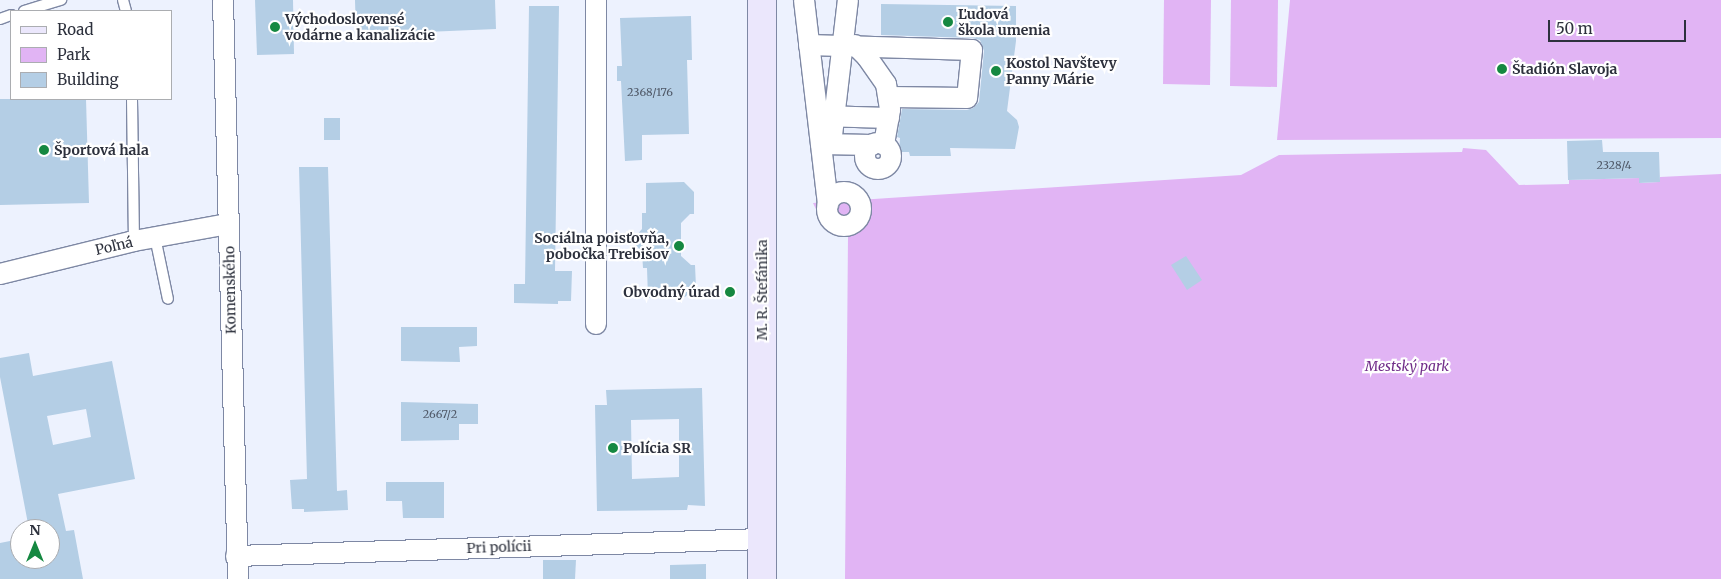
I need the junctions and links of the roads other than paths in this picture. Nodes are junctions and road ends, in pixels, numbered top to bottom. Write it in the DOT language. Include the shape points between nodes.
graph roads {
  1 [pos="61,0"];
  2 [pos="223,0"];
  3 [pos="596,0"];
  4 [pos="762,0"];
  5 [pos="804,0"];
  6 [pos="848,0"];
  7 [pos="27,10"];
  8 [pos="809,44"];
  9 [pos="849,45"];
  10 [pos="889,97"];
  11 [pos="132,100"];
  12 [pos="826,116"];
  13 [pos="886,133"];
  14 [pos="826,144"];
  15 [pos="854,196"];
  16 [pos="828,205"];
  17 [pos="228,224"];
  18 [pos="155,237"];
  19 [pos="134,241"];
  20 [pos="0,274"];
  21 [pos="168,299"];
  22 [pos="596,324"];
  23 [pos="762,538"];
  24 [pos="236,556"];
  25 [pos="238,579"];
  26 [pos="762,579"];
  1 -- 7 [label="lane"];
  2 -- 17 [label="street, Komenského"];
  3 -- 22 [label="street"];
  4 -- 23 [label="street, M. R. Štefánika"];
  5 -- 8 [label="street"];
  6 -- 9 [label="street"];
  8 -- 9 [label="street"];
  8 -- 12 [label="street"];
  9 -- 10 [label="street" via="878,71"];
  9 -- 10 [label="street" via="972,50 967,98"];
  9 -- 12 [label="street"];
  10 -- 13 [label="street"];
  11 -- 19 [label="lane"];
  12 -- 13 [label="street"];
  12 -- 14 [label="street"];
  13 -- 14 [label="street"];
  13 -- 15 [label="street" via="891,160 882,169 873,168"];
  14 -- 16 [label="street"];
  15 -- 16 [label="street" via="839,193"];
  15 -- 16 [label="street" via="860,204 860,215 848,225 832,221"];
  17 -- 18 [label="street, Poľná"];
  17 -- 24 [label="street, Komenského"];
  18 -- 19 [label="street, Poľná"];
  18 -- 21 [label="lane"];
  19 -- 20 [label="street, Poľná"];
  23 -- 24 [label="street, Pri polícii"];
  23 -- 26 [label="street, M. R. Štefánika"];
  24 -- 25 [label="street, Komenského"];
}
